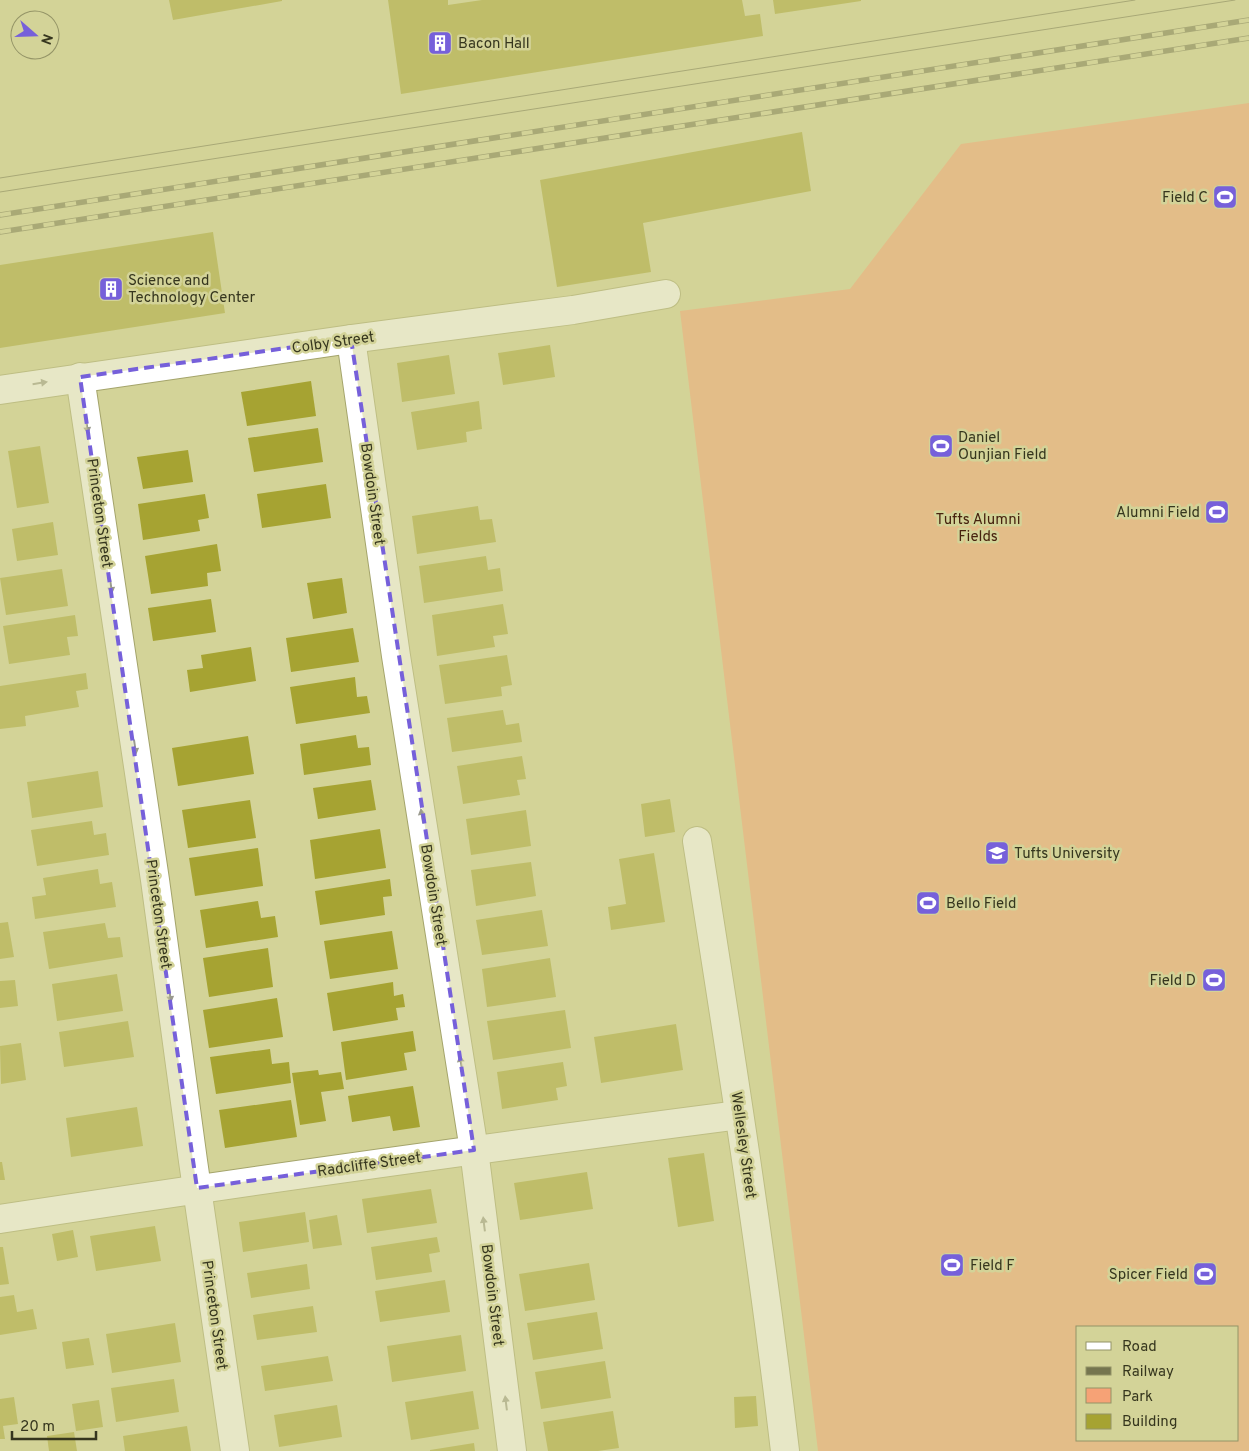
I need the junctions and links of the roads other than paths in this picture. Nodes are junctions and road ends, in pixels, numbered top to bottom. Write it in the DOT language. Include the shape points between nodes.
graph roads {
  1 [pos="666,294"];
  2 [pos="351,339"];
  3 [pos="80,377"];
  4 [pos="0,390"];
  5 [pos="697,841"];
  6 [pos="739,1115"];
  7 [pos="474,1150"];
  8 [pos="197,1188"];
  9 [pos="0,1219"];
  10 [pos="235,1451"];
  11 [pos="512,1451"];
  12 [pos="785,1451"];
  1 -- 2 [label="street, Colby Street" via="573,310"];
  2 -- 3 [label="street, Colby Street"];
  7 -- 2 [label="street, Bowdoin Street, one-way" via="396,656"];
  4 -- 3 [label="street, Colby Street, one-way"];
  3 -- 8 [label="street, Princeton Street, one-way"];
  5 -- 6 [label="street, Wellesley Street"];
  6 -- 7 [label="street, Radcliffe Street"];
  6 -- 12 [label="street, Wellesley Street"];
  7 -- 8 [label="street, Radcliffe Street"];
  11 -- 7 [label="street, Bowdoin Street, one-way"];
  8 -- 9 [label="street, Radcliffe Street"];
  8 -- 10 [label="street, Princeton Street"];
}
